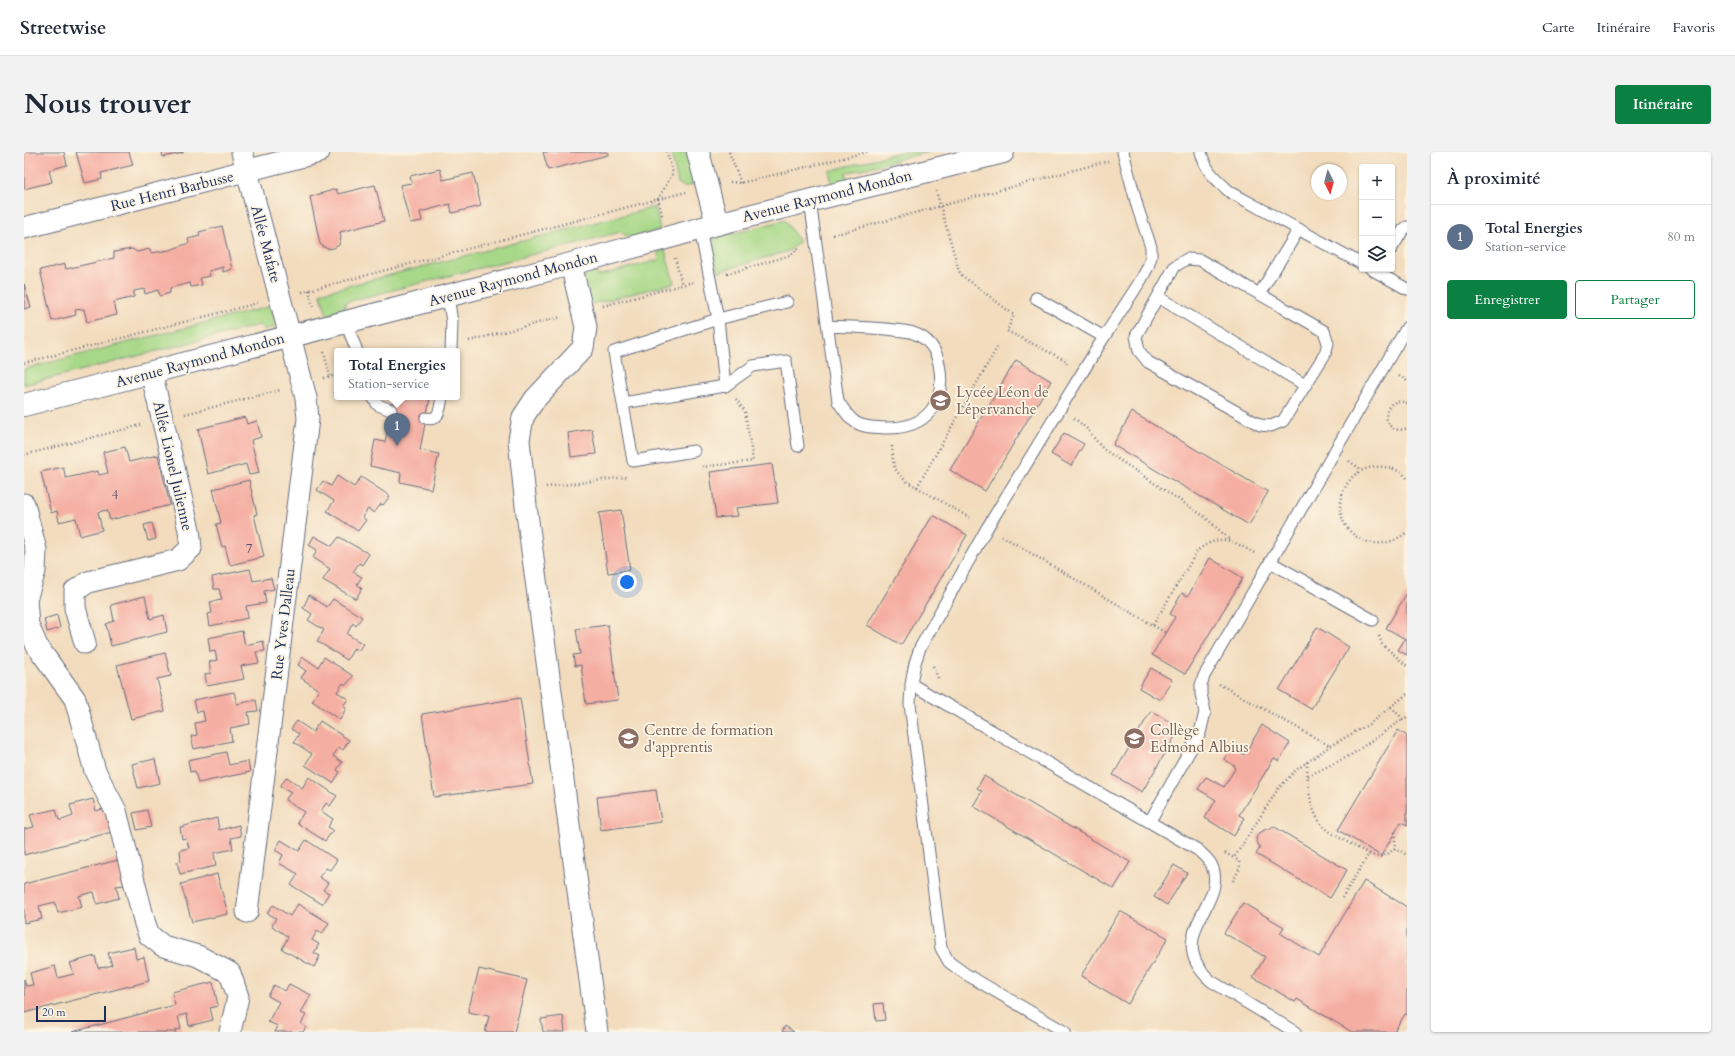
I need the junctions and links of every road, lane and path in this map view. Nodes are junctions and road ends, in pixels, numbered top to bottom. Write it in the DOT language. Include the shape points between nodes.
graph roads {
  1 [pos="319,152"];
  2 [pos="668,152"];
  3 [pos="698,152"];
  4 [pos="729,152"];
  5 [pos="867,152"];
  6 [pos="1002,152"];
  7 [pos="1201,152"];
  8 [pos="1123,154"];
  9 [pos="244,162"];
  10 [pos="931,170"];
  11 [pos="728,182"];
  12 [pos="741,183"];
  13 [pos="693,190"];
  14 [pos="658,199"];
  15 [pos="810,201"];
  16 [pos="939,206"];
  17 [pos="664,220"];
  18 [pos="709,226"];
  19 [pos="1407,227"];
  20 [pos="24,228"];
  21 [pos="1299,229"];
  22 [pos="815,240"];
  23 [pos="1395,243"];
  24 [pos="673,251"];
  25 [pos="1359,262"];
  26 [pos="571,264"];
  27 [pos="1379,272"];
  28 [pos="710,278"];
  29 [pos="682,285"];
  30 [pos="309,290"];
  31 [pos="1407,290"];
  32 [pos="1260,293"];
  33 [pos="448,296"];
  34 [pos="1158,297"];
  35 [pos="280,298"];
  36 [pos="1036,298"];
  37 [pos="788,302"];
  38 [pos="314,310"];
  39 [pos="583,311"];
  40 [pos="718,319"];
  41 [pos="346,322"];
  42 [pos="828,326"];
  43 [pos="1407,327"];
  44 [pos="290,336"];
  45 [pos="1104,337"];
  46 [pos="998,346"];
  47 [pos="323,347"];
  48 [pos="356,348"];
  49 [pos="452,348"];
  50 [pos="24,363"];
  51 [pos="1065,367"];
  52 [pos="151,372"];
  53 [pos="330,376"];
  54 [pos="1305,385"];
  55 [pos="726,386"];
  56 [pos="375,400"];
  57 [pos="441,400"];
  58 [pos="623,402"];
  59 [pos="1407,403"];
  60 [pos="24,405"];
  61 [pos="1060,408"];
  62 [pos="391,410"];
  63 [pos="426,418"];
  64 [pos="891,428"];
  65 [pos="1407,428"];
  66 [pos="798,446"];
  67 [pos="694,451"];
  68 [pos="1407,478"];
  69 [pos="917,487"];
  70 [pos="24,504"];
  71 [pos="987,528"];
  72 [pos="1407,532"];
  73 [pos="1230,540"];
  74 [pos="1270,562"];
  75 [pos="1373,620"];
  76 [pos="1153,625"];
  77 [pos="1166,633"];
  78 [pos="85,643"];
  79 [pos="933,660"];
  80 [pos="1407,666"];
  81 [pos="1204,676"];
  82 [pos="941,682"];
  83 [pos="911,684"];
  84 [pos="1407,694"];
  85 [pos="1391,707"];
  86 [pos="1407,717"];
  87 [pos="1403,719"];
  88 [pos="1330,746"];
  89 [pos="1307,762"];
  90 [pos="1308,776"];
  91 [pos="1150,821"];
  92 [pos="1395,832"];
  93 [pos="1395,848"];
  94 [pos="1221,850"];
  95 [pos="1369,854"];
  96 [pos="1407,855"];
  97 [pos="1234,858"];
  98 [pos="1232,881"];
  99 [pos="1342,898"];
  100 [pos="247,912"];
  101 [pos="230,1032"];
  102 [pos="598,1032"];
  103 [pos="1065,1032"];
  104 [pos="1295,1032"];
  1 -- 9 [label="street, Rue Henri Barbusse"];
  2 -- 14 [label="path" via="673,173"];
  3 -- 18 [label="street"];
  4 -- 12 [label="path"];
  5 -- 12 [label="path"];
  6 -- 10 [label="street, Avenue Raymond Mondon"];
  7 -- 21 [label="lane" via="1204,165 1230,192"];
  8 -- 16 [label="path"];
  8 -- 45 [label="lane" via="1151,247 1151,257 1142,280"];
  9 -- 20 [label="street, Rue Henri Barbusse"];
  9 -- 35 [label="street, Allée Mafate"];
  10 -- 15 [label="street, Avenue Raymond Mondon"];
  10 -- 16 [label="path"];
  11 -- 12 [label="path"];
  13 -- 14 [label="path"];
  14 -- 17 [label="path"];
  14 -- 30 [label="path"];
  15 -- 18 [label="street, Avenue Raymond Mondon"];
  15 -- 22 [label="lane"];
  16 -- 22 [label="path"];
  16 -- 51 [label="path" via="960,274 1014,315 1007,332 1067,361"];
  18 -- 26 [label="street, Avenue Raymond Mondon"];
  18 -- 28 [label="lane"];
  19 -- 23 [label="lane"];
  21 -- 25 [label="lane"];
  21 -- 32 [label="lane"];
  22 -- 28 [label="path" via="803,245 791,255"];
  22 -- 42 [label="lane"];
  24 -- 29 [label="path"];
  26 -- 33 [label="street, Avenue Raymond Mondon"];
  26 -- 39 [label="street"];
  27 -- 31 [label="lane"];
  28 -- 29 [label="path"];
  28 -- 40 [label="lane"];
  29 -- 39 [label="path"];
  30 -- 35 [label="path"];
  30 -- 38 [label="path"];
  32 -- 34 [label="lane" via="1200,260 1187,259 1175,266"];
  32 -- 54 [label="lane" via="1324,331 1328,342 1325,354"];
  33 -- 41 [label="street, Avenue Raymond Mondon"];
  33 -- 49 [label="lane"];
  34 -- 54 [label="lane"];
  34 -- 54 [label="lane" via="1136,336 1139,351 1148,362 1260,425 1271,426 1283,421"];
  35 -- 44 [label="street, Allée Mafate"];
  35 -- 50 [label="path"];
  36 -- 45 [label="lane"];
  37 -- 40 [label="lane"];
  39 -- 49 [label="path"];
  39 -- 102 [label="street" via="586,327 583,348 535,399 523,417 519,440"];
  40 -- 55 [label="lane"];
  40 -- 58 [label="lane" via="614,352"];
  41 -- 44 [label="street, Avenue Raymond Mondon"];
  41 -- 48 [label="lane"];
  42 -- 64 [label="lane" via="838,401 856,422 868,427"];
  42 -- 64 [label="lane" via="913,333 928,341 937,353 941,374 940,392 935,405 926,417 913,424"];
  43 -- 74 [label="lane"];
  44 -- 52 [label="street, Avenue Raymond Mondon"];
  44 -- 100 [label="street, Rue Yves Dalleau" via="306,398 308,419"];
  45 -- 61 [label="lane"];
  46 -- 69 [label="path"];
  47 -- 53 [label="path"];
  52 -- 60 [label="street, Avenue Raymond Mondon"];
  52 -- 78 [label="street, Allée Lionel Julienne" via="189,530 191,548 178,560 88,582 75,591 75,608"];
  55 -- 58 [label="lane"];
  55 -- 66 [label="lane" via="753,366 786,361"];
  56 -- 62 [label="lane" via="378,406"];
  57 -- 63 [label="lane" via="436,418"];
  58 -- 67 [label="lane" via="634,461"];
  59 -- 65 [label="path" via="1394,403 1388,407 1386,414 1387,421 1395,430"];
  61 -- 71 [label="lane"];
  61 -- 73 [label="path" via="1086,428 1103,448 1205,517"];
  64 -- 69 [label="path" via="893,467 902,478"];
  68 -- 72 [label="path" via="1384,466 1362,470 1345,486 1340,509 1349,529 1367,542 1389,543"];
  69 -- 71 [label="path"];
  70 -- 101 [label="street" via="36,550 35,571 26,599 28,625 37,646 75,698 95,771 116,812 144,924 149,936 163,946 198,956 230,973 238,997"];
  71 -- 76 [label="path"];
  71 -- 83 [label="lane" via="920,648 913,665"];
  73 -- 74 [label="path"];
  73 -- 76 [label="path" via="1208,543 1198,550"];
  74 -- 75 [label="lane"];
  74 -- 81 [label="lane"];
  75 -- 80 [label="path" via="1382,644"];
  76 -- 77 [label="path"];
  79 -- 82 [label="path" via="937,677"];
  81 -- 88 [label="path"];
  81 -- 91 [label="lane" via="1201,685 1204,723"];
  83 -- 91 [label="lane"];
  83 -- 103 [label="lane" via="910,704 941,948 949,962 964,973"];
  84 -- 85 [label="path"];
  85 -- 87 [label="path"];
  85 -- 88 [label="path" via="1370,724"];
  86 -- 87 [label="path"];
  87 -- 90 [label="path" via="1350,755"];
  88 -- 89 [label="path"];
  89 -- 90 [label="path"];
  89 -- 97 [label="path" via="1278,789"];
  90 -- 95 [label="path" via="1309,796 1316,816 1324,828"];
  91 -- 104 [label="lane" via="1198,850 1212,869 1214,885 1193,938 1195,962 1200,972"];
  92 -- 93 [label="path"];
  93 -- 95 [label="path" via="1379,858"];
  93 -- 96 [label="path"];
  94 -- 97 [label="path"];
  95 -- 99 [label="path"];
  97 -- 98 [label="path" via="1239,861 1240,868"];
}
